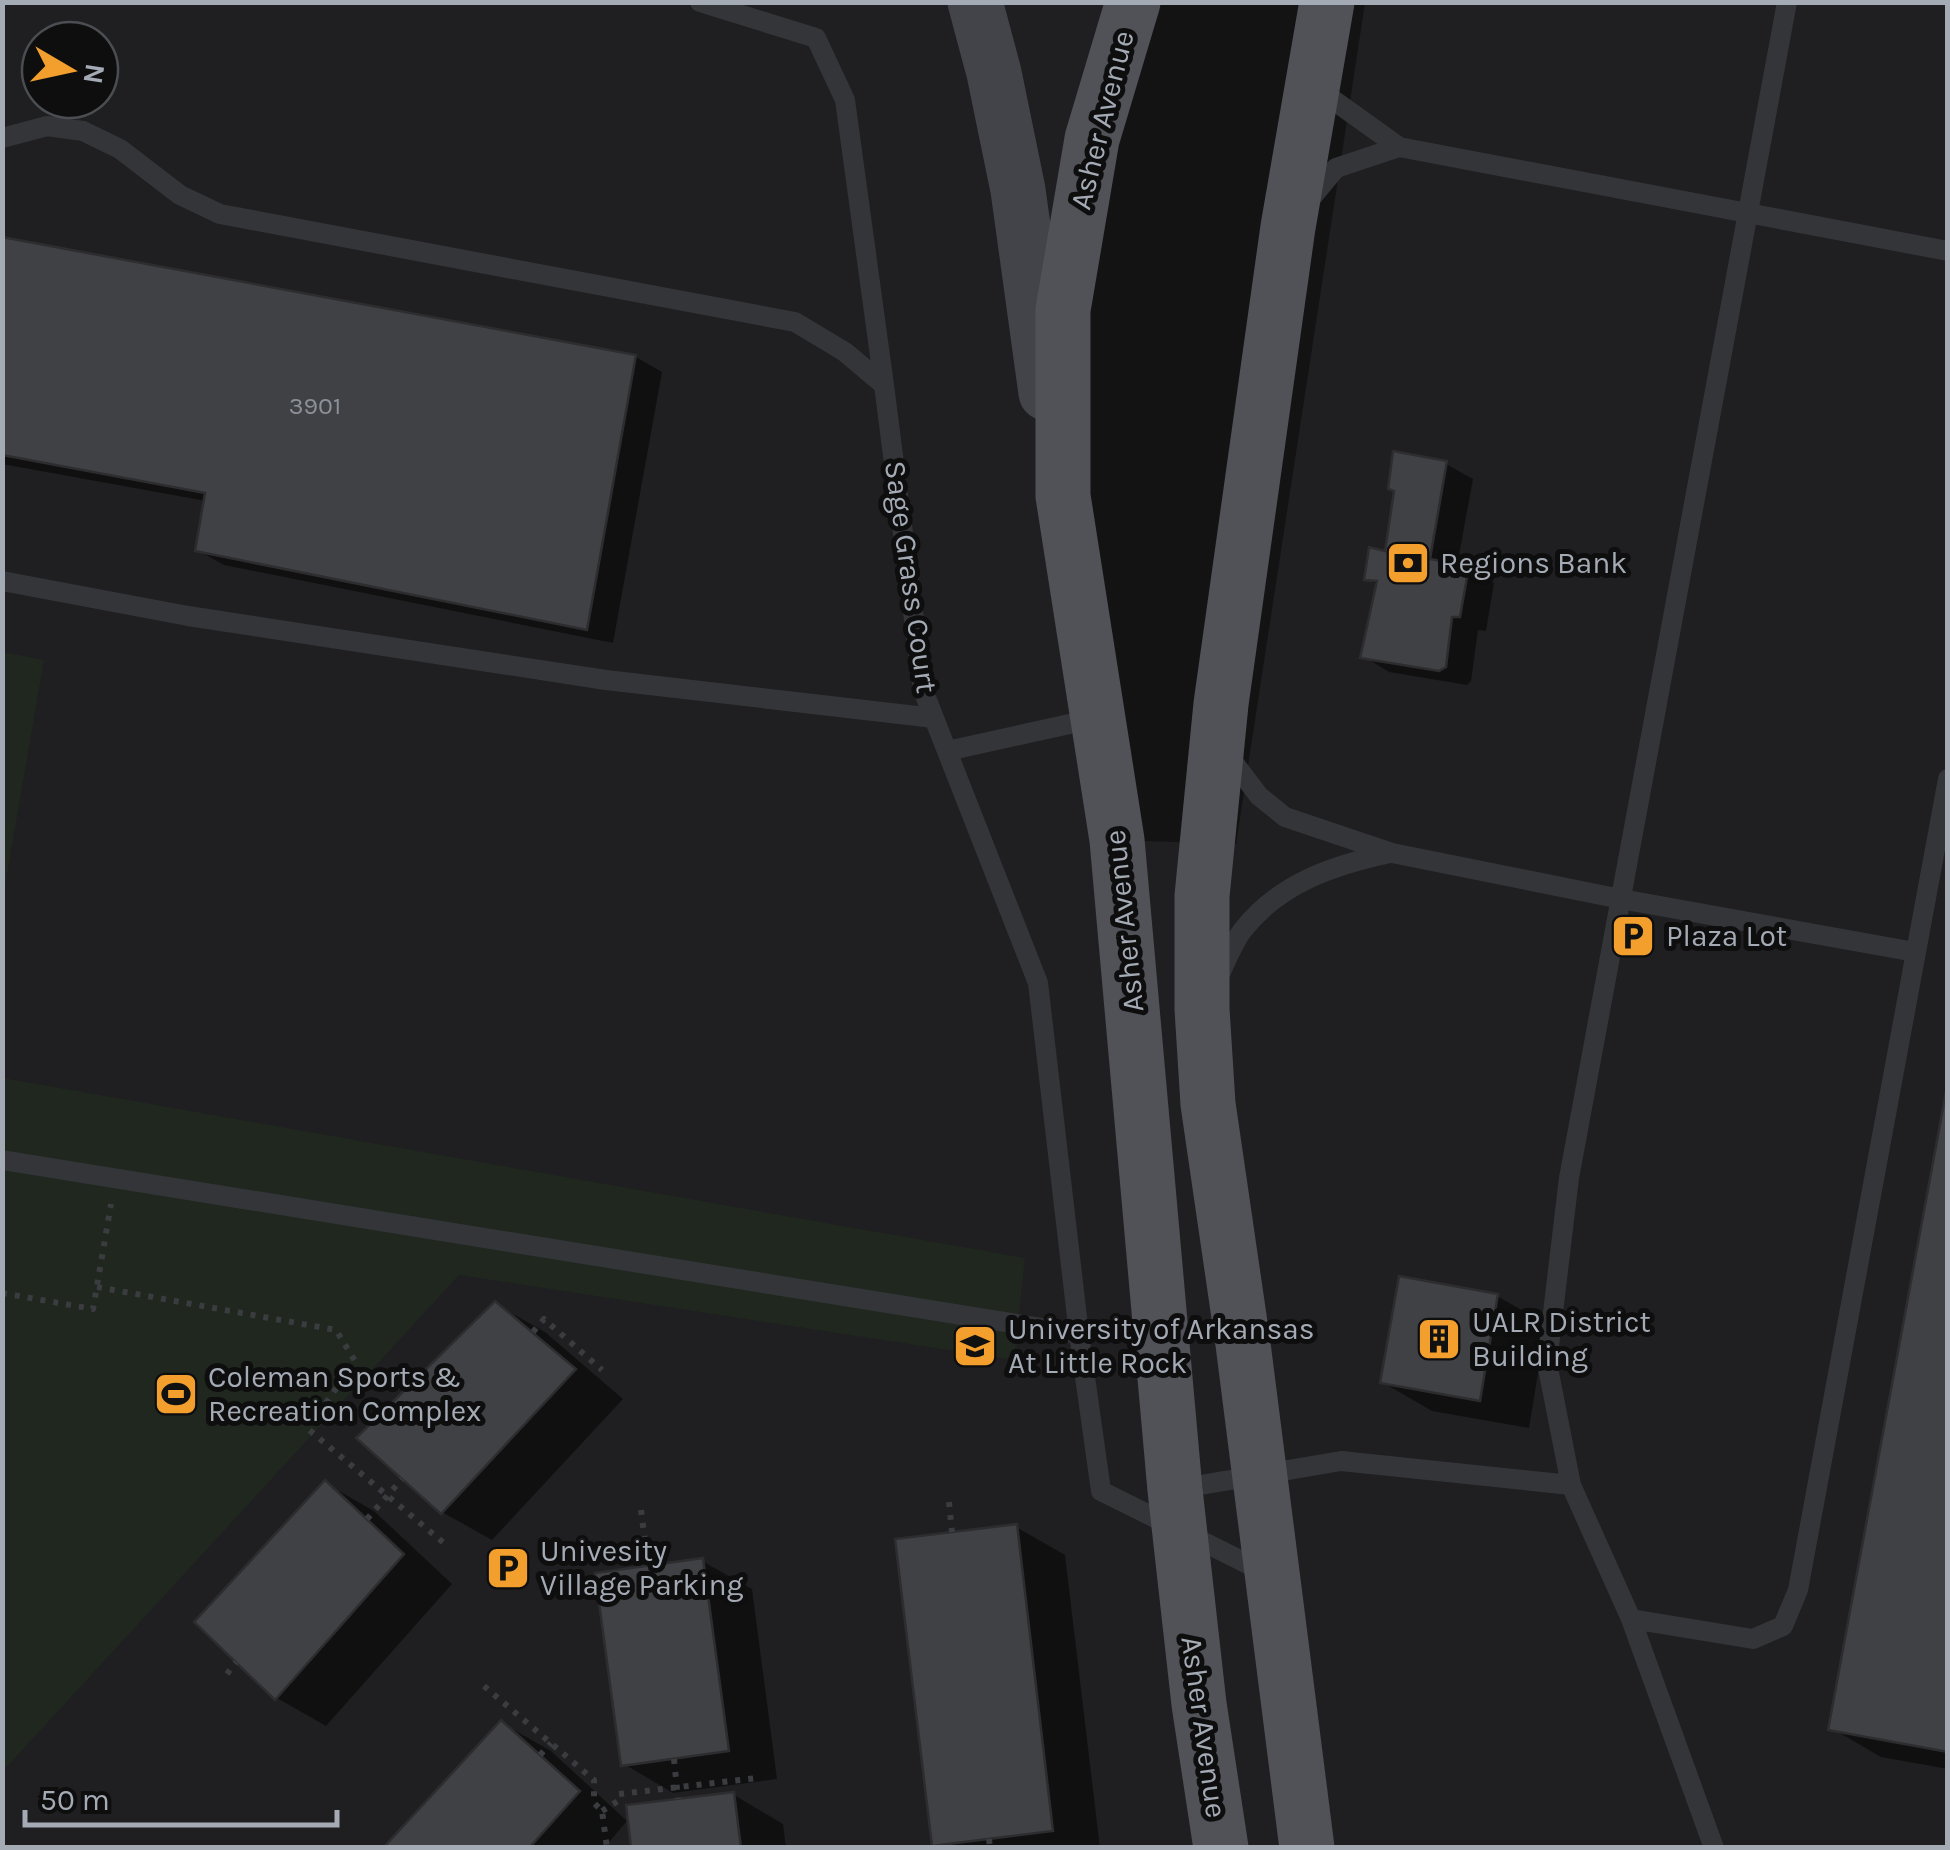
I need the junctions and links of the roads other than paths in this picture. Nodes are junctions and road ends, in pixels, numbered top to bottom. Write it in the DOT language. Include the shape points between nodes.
graph roads {
  1 [pos="700,2"];
  2 [pos="975,2"];
  3 [pos="1133,2"];
  4 [pos="1288,2"];
  5 [pos="1326,2"];
  6 [pos="1788,2"];
  7 [pos="1312,84"];
  8 [pos="2,138"];
  9 [pos="1399,147"];
  10 [pos="1748,215"];
  11 [pos="1288,227"];
  12 [pos="1948,251"];
  13 [pos="884,385"];
  14 [pos="1062,496"];
  15 [pos="2,581"];
  16 [pos="1221,704"];
  17 [pos="934,718"];
  18 [pos="1098,718"];
  19 [pos="947,750"];
  20 [pos="1948,779"];
  21 [pos="1392,853"];
  22 [pos="1621,899"];
  23 [pos="1915,952"];
  24 [pos="1202,1009"];
  25 [pos="2,1160"];
  26 [pos="1079,1334"];
  27 [pos="1260,1476"];
  28 [pos="1570,1485"];
  29 [pos="1177,1511"];
  30 [pos="1273,1576"];
  31 [pos="1631,1619"];
  32 [pos="1221,1848"];
  33 [pos="1307,1848"];
  34 [pos="1714,1848"];
  1 -- 13 [label="lane, Sage Grass Court" via="816,38 845,100"];
  2 -- 14 [label="main road" via="1018,190"];
  3 -- 14 [label="main road, Asher Avenue" via="1092,138 1062,310"];
  4 -- 11 [label="main road" via="1281,78"];
  5 -- 7 [label="main road"];
  6 -- 10 [label="lane"];
  7 -- 9 [label="lane"];
  7 -- 11 [label="main road"];
  8 -- 13 [label="lane" via="47,126 83,131 220,214 795,322"];
  9 -- 10 [label="lane"];
  9 -- 11 [label="lane" via="1336,168"];
  10 -- 12 [label="lane"];
  10 -- 22 [label="lane"];
  11 -- 16 [label="main road"];
  13 -- 17 [label="lane, Sage Grass Court" via="924,690"];
  14 -- 18 [label="main road, Asher Avenue"];
  15 -- 17 [label="lane" via="587,678"];
  16 -- 21 [label="lane" via="1231,759 1259,796 1295,821"];
  16 -- 24 [label="main road" via="1202,896"];
  17 -- 19 [label="lane, Sage Grass Court"];
  18 -- 19 [label="lane"];
  18 -- 29 [label="main road, Asher Avenue" via="1117,840"];
  19 -- 26 [label="lane, Sage Grass Court" via="1038,983"];
  20 -- 23 [label="lane"];
  21 -- 22 [label="lane"];
  21 -- 24 [label="lane" via="1324,871 1266,907 1241,933"];
  22 -- 23 [label="lane"];
  22 -- 28 [label="lane" via="1569,1178 1547,1363"];
  23 -- 31 [label="lane" via="1798,1590 1782,1626 1753,1639"];
  24 -- 27 [label="main road" via="1208,1104"];
  25 -- 26 [label="lane"];
  26 -- 29 [label="lane, Sage Grass Court" via="1101,1491"];
  27 -- 28 [label="lane" via="1342,1460"];
  27 -- 29 [label="lane"];
  27 -- 30 [label="main road"];
  28 -- 31 [label="lane"];
  29 -- 30 [label="lane, Sage Grass Court"];
  29 -- 32 [label="main road, Asher Avenue"];
  30 -- 33 [label="main road"];
  31 -- 34 [label="lane"];
}
